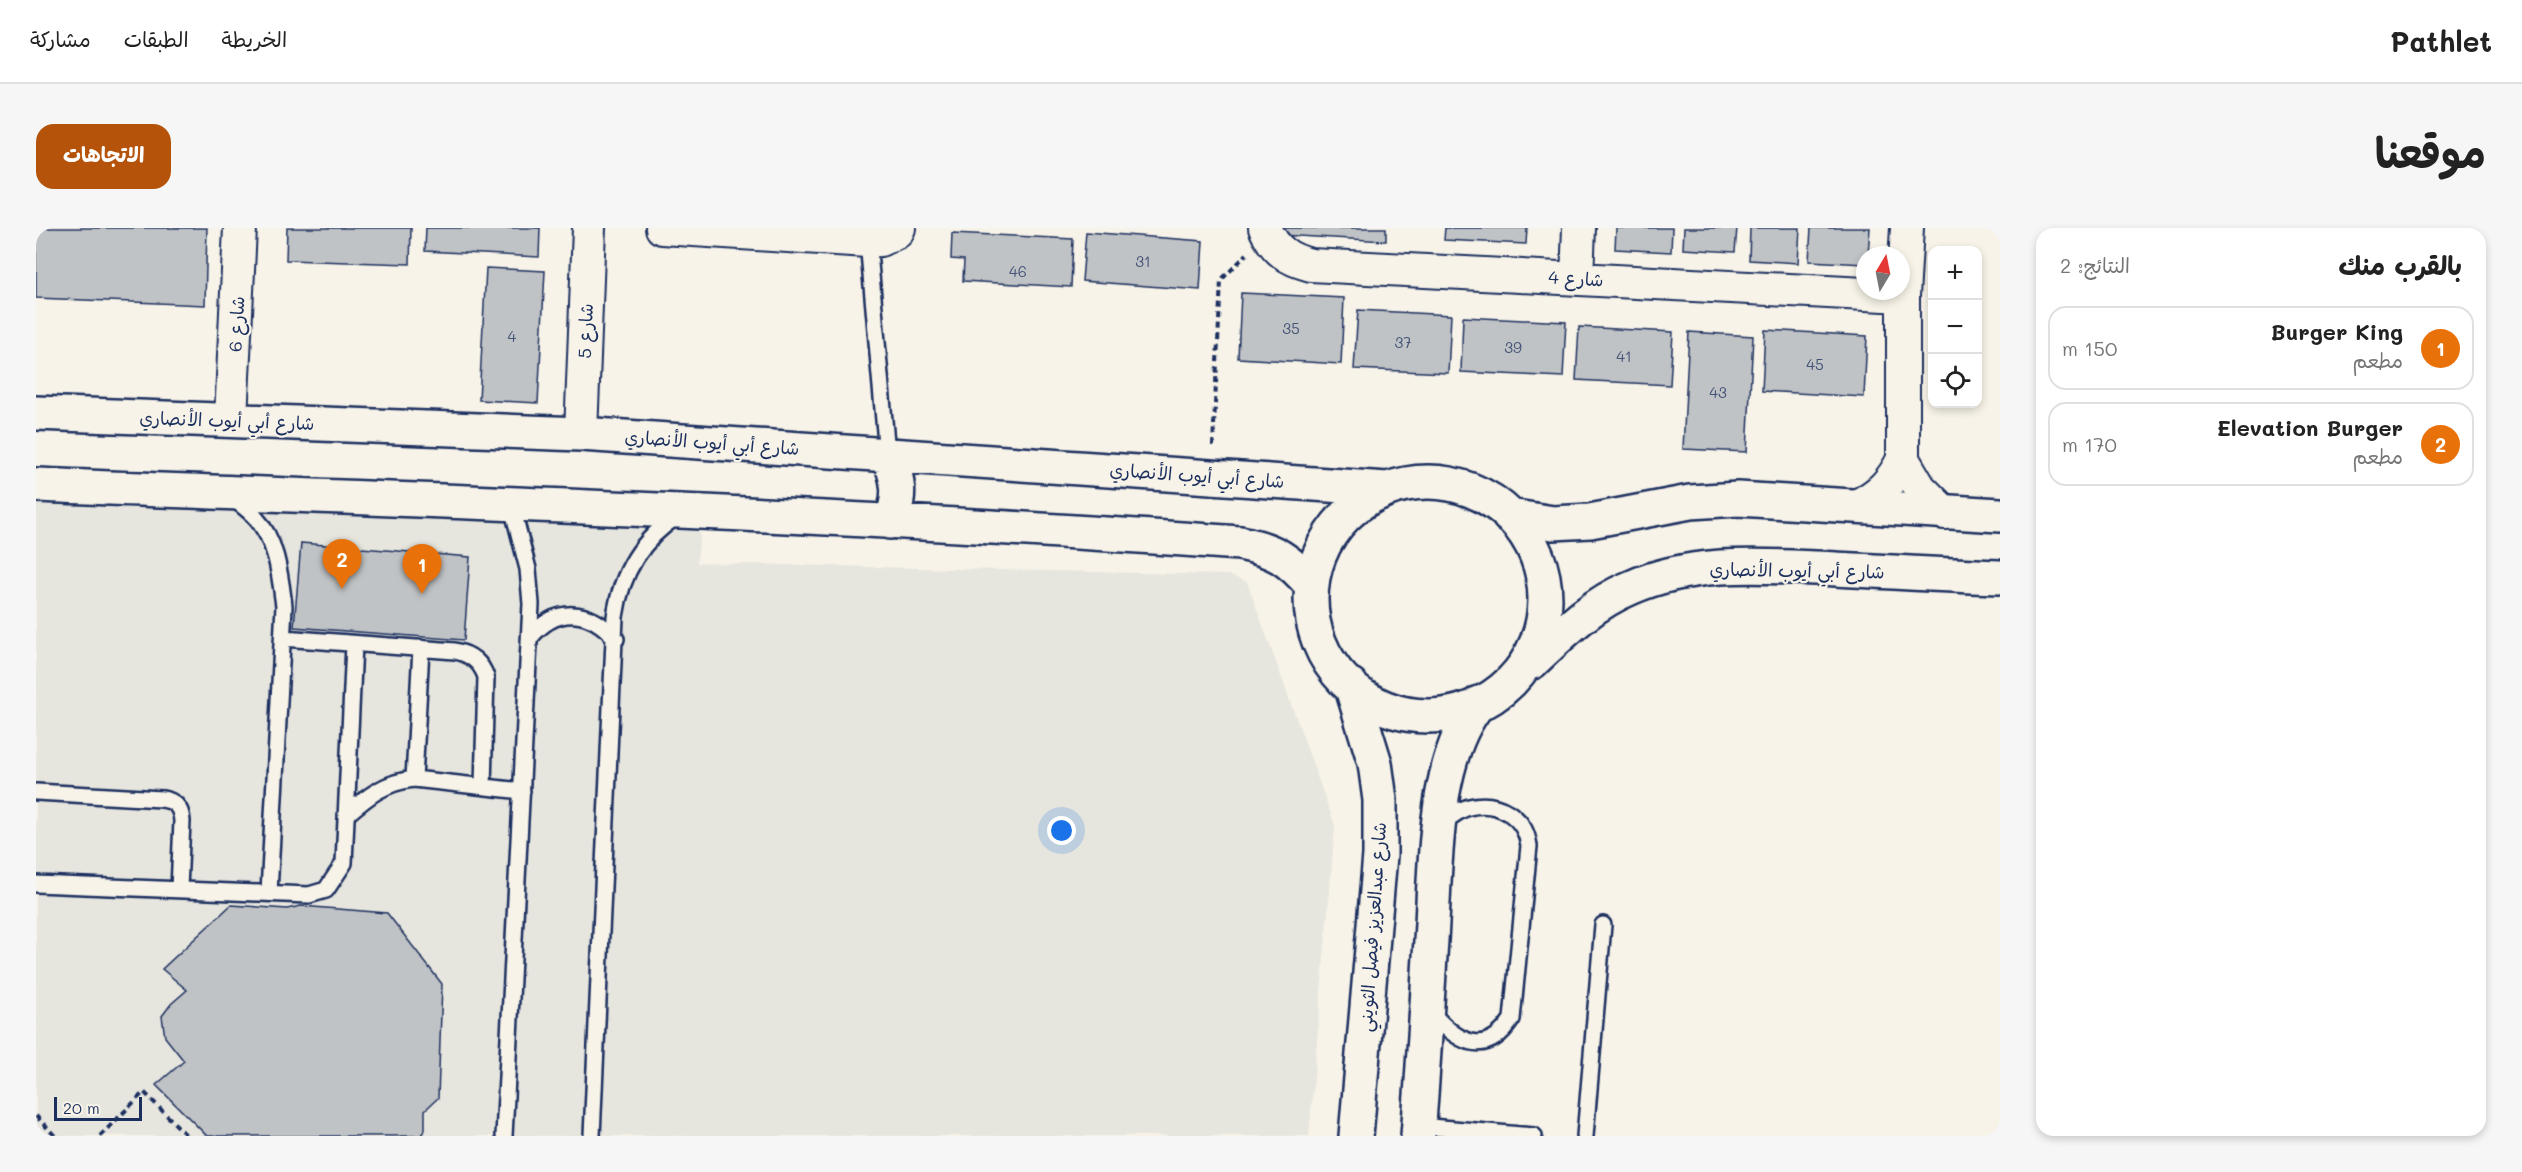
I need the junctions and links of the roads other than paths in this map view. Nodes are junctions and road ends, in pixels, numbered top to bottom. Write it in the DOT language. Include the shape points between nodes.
graph roads {
  1 [pos="240,228"];
  2 [pos="589,228"];
  3 [pos="662,228"];
  4 [pos="899,228"];
  5 [pos="1579,228"];
  6 [pos="1907,228"];
  7 [pos="1268,235"];
  8 [pos="868,241"];
  9 [pos="1906,246"];
  10 [pos="1577,278"];
  11 [pos="1856,293"];
  12 [pos="1903,300"];
  13 [pos="36,413"];
  14 [pos="231,419"];
  15 [pos="581,434"];
  16 [pos="887,454"];
  17 [pos="1903,459"];
  18 [pos="36,485"];
  19 [pos="1387,489"];
  20 [pos="226,492"];
  21 [pos="511,503"];
  22 [pos="1856,506"];
  23 [pos="684,512"];
  24 [pos="1945,513"];
  25 [pos="2000,515"];
  26 [pos="1509,516"];
  27 [pos="890,522"];
  28 [pos="2000,577"];
  29 [pos="1312,586"];
  30 [pos="283,638"];
  31 [pos="530,638"];
  32 [pos="616,639"];
  33 [pos="354,644"];
  34 [pos="421,648"];
  35 [pos="1520,673"];
  36 [pos="1351,685"];
  37 [pos="1479,703"];
  38 [pos="414,779"];
  39 [pos="483,786"];
  40 [pos="36,792"];
  41 [pos="522,792"];
  42 [pos="346,815"];
  43 [pos="1439,825"];
  44 [pos="36,884"];
  45 [pos="179,889"];
  46 [pos="269,893"];
  47 [pos="1603,926"];
  48 [pos="1426,1008"];
  49 [pos="1418,1131"];
  50 [pos="504,1136"];
  51 [pos="592,1136"];
  52 [pos="1356,1136"];
  53 [pos="1534,1136"];
  54 [pos="1585,1136"];
  1 -- 14 [label="street, شارع 6"];
  2 -- 15 [label="street, شارع 5"];
  3 -- 8 [label="street"];
  4 -- 8 [label="street" via="880,240"];
  5 -- 10 [label="street"];
  6 -- 9 [label="street"];
  7 -- 10 [label="street, شارع 4" via="1281,254 1311,265"];
  8 -- 16 [label="lane"];
  10 -- 11 [label="street, شارع 4"];
  12 -- 17 [label="street"];
  13 -- 14 [label="street, شارع أبي أيوب الأنصاري"];
  14 -- 15 [label="street, شارع أبي أيوب الأنصاري"];
  15 -- 16 [label="street, شارع أبي أيوب الأنصاري"];
  16 -- 19 [label="street, شارع أبي أيوب الأنصاري"];
  16 -- 27 [label="street" via="898,485"];
  17 -- 22 [label="street" via="1884,488"];
  17 -- 24 [label="street" via="1920,488"];
  18 -- 20 [label="street"];
  19 -- 26 [label="street" via="1421,482 1456,485 1488,498"];
  19 -- 29 [label="street" via="1356,506 1331,532 1315,564"];
  20 -- 21 [label="street"];
  20 -- 30 [label="lane" via="255,516 270,538 279,567"];
  21 -- 23 [label="street"];
  21 -- 31 [label="lane" via="528,570"];
  22 -- 24 [label="street"];
  22 -- 26 [label="street" via="1730,499 1689,502 1590,521 1553,522"];
  23 -- 27 [label="street"];
  23 -- 32 [label="lane" via="657,531 636,555 618,595"];
  24 -- 25 [label="street"];
  26 -- 35 [label="street" via="1519,524 1539,559 1546,598 1540,638"];
  27 -- 29 [label="street" via="1240,543 1285,557"];
  28 -- 35 [label="street, شارع أبي أيوب الأنصاري" via="1763,566 1713,566 1684,571 1655,577 1603,602 1574,622"];
  29 -- 36 [label="street" via="1310,599 1316,635 1331,666"];
  30 -- 33 [label="lane"];
  30 -- 46 [label="lane"];
  31 -- 32 [label="lane" via="552,619 573,615 594,619"];
  31 -- 41 [label="lane"];
  32 -- 51 [label="lane"];
  33 -- 34 [label="lane"];
  33 -- 42 [label="lane"];
  34 -- 38 [label="lane"];
  34 -- 39 [label="lane" via="463,652 483,669"];
  35 -- 37 [label="street, شارع أبي أيوب الأنصاري" via="1495,696"];
  36 -- 37 [label="street" via="1364,698 1407,715 1453,714"];
  36 -- 52 [label="street, شارع عبدالعزيز فيصل الثويني" via="1375,763 1380,800 1380,855"];
  37 -- 43 [label="street" via="1466,719 1452,752"];
  38 -- 39 [label="lane"];
  38 -- 42 [label="lane" via="383,786"];
  39 -- 41 [label="lane"];
  40 -- 45 [label="lane" via="162,799 174,803 181,811 182,821"];
  41 -- 50 [label="lane"];
  42 -- 46 [label="lane" via="344,863 326,890 309,895"];
  43 -- 48 [label="street"];
  43 -- 48 [label="lane" via="1468,807 1497,807 1521,822 1529,846 1512,1019 1492,1039 1465,1041 1448,1032"];
  44 -- 45 [label="lane"];
  45 -- 46 [label="lane"];
  47 -- 54 [label="lane"];
  48 -- 49 [label="street"];
  49 -- 53 [label="lane"];
}
